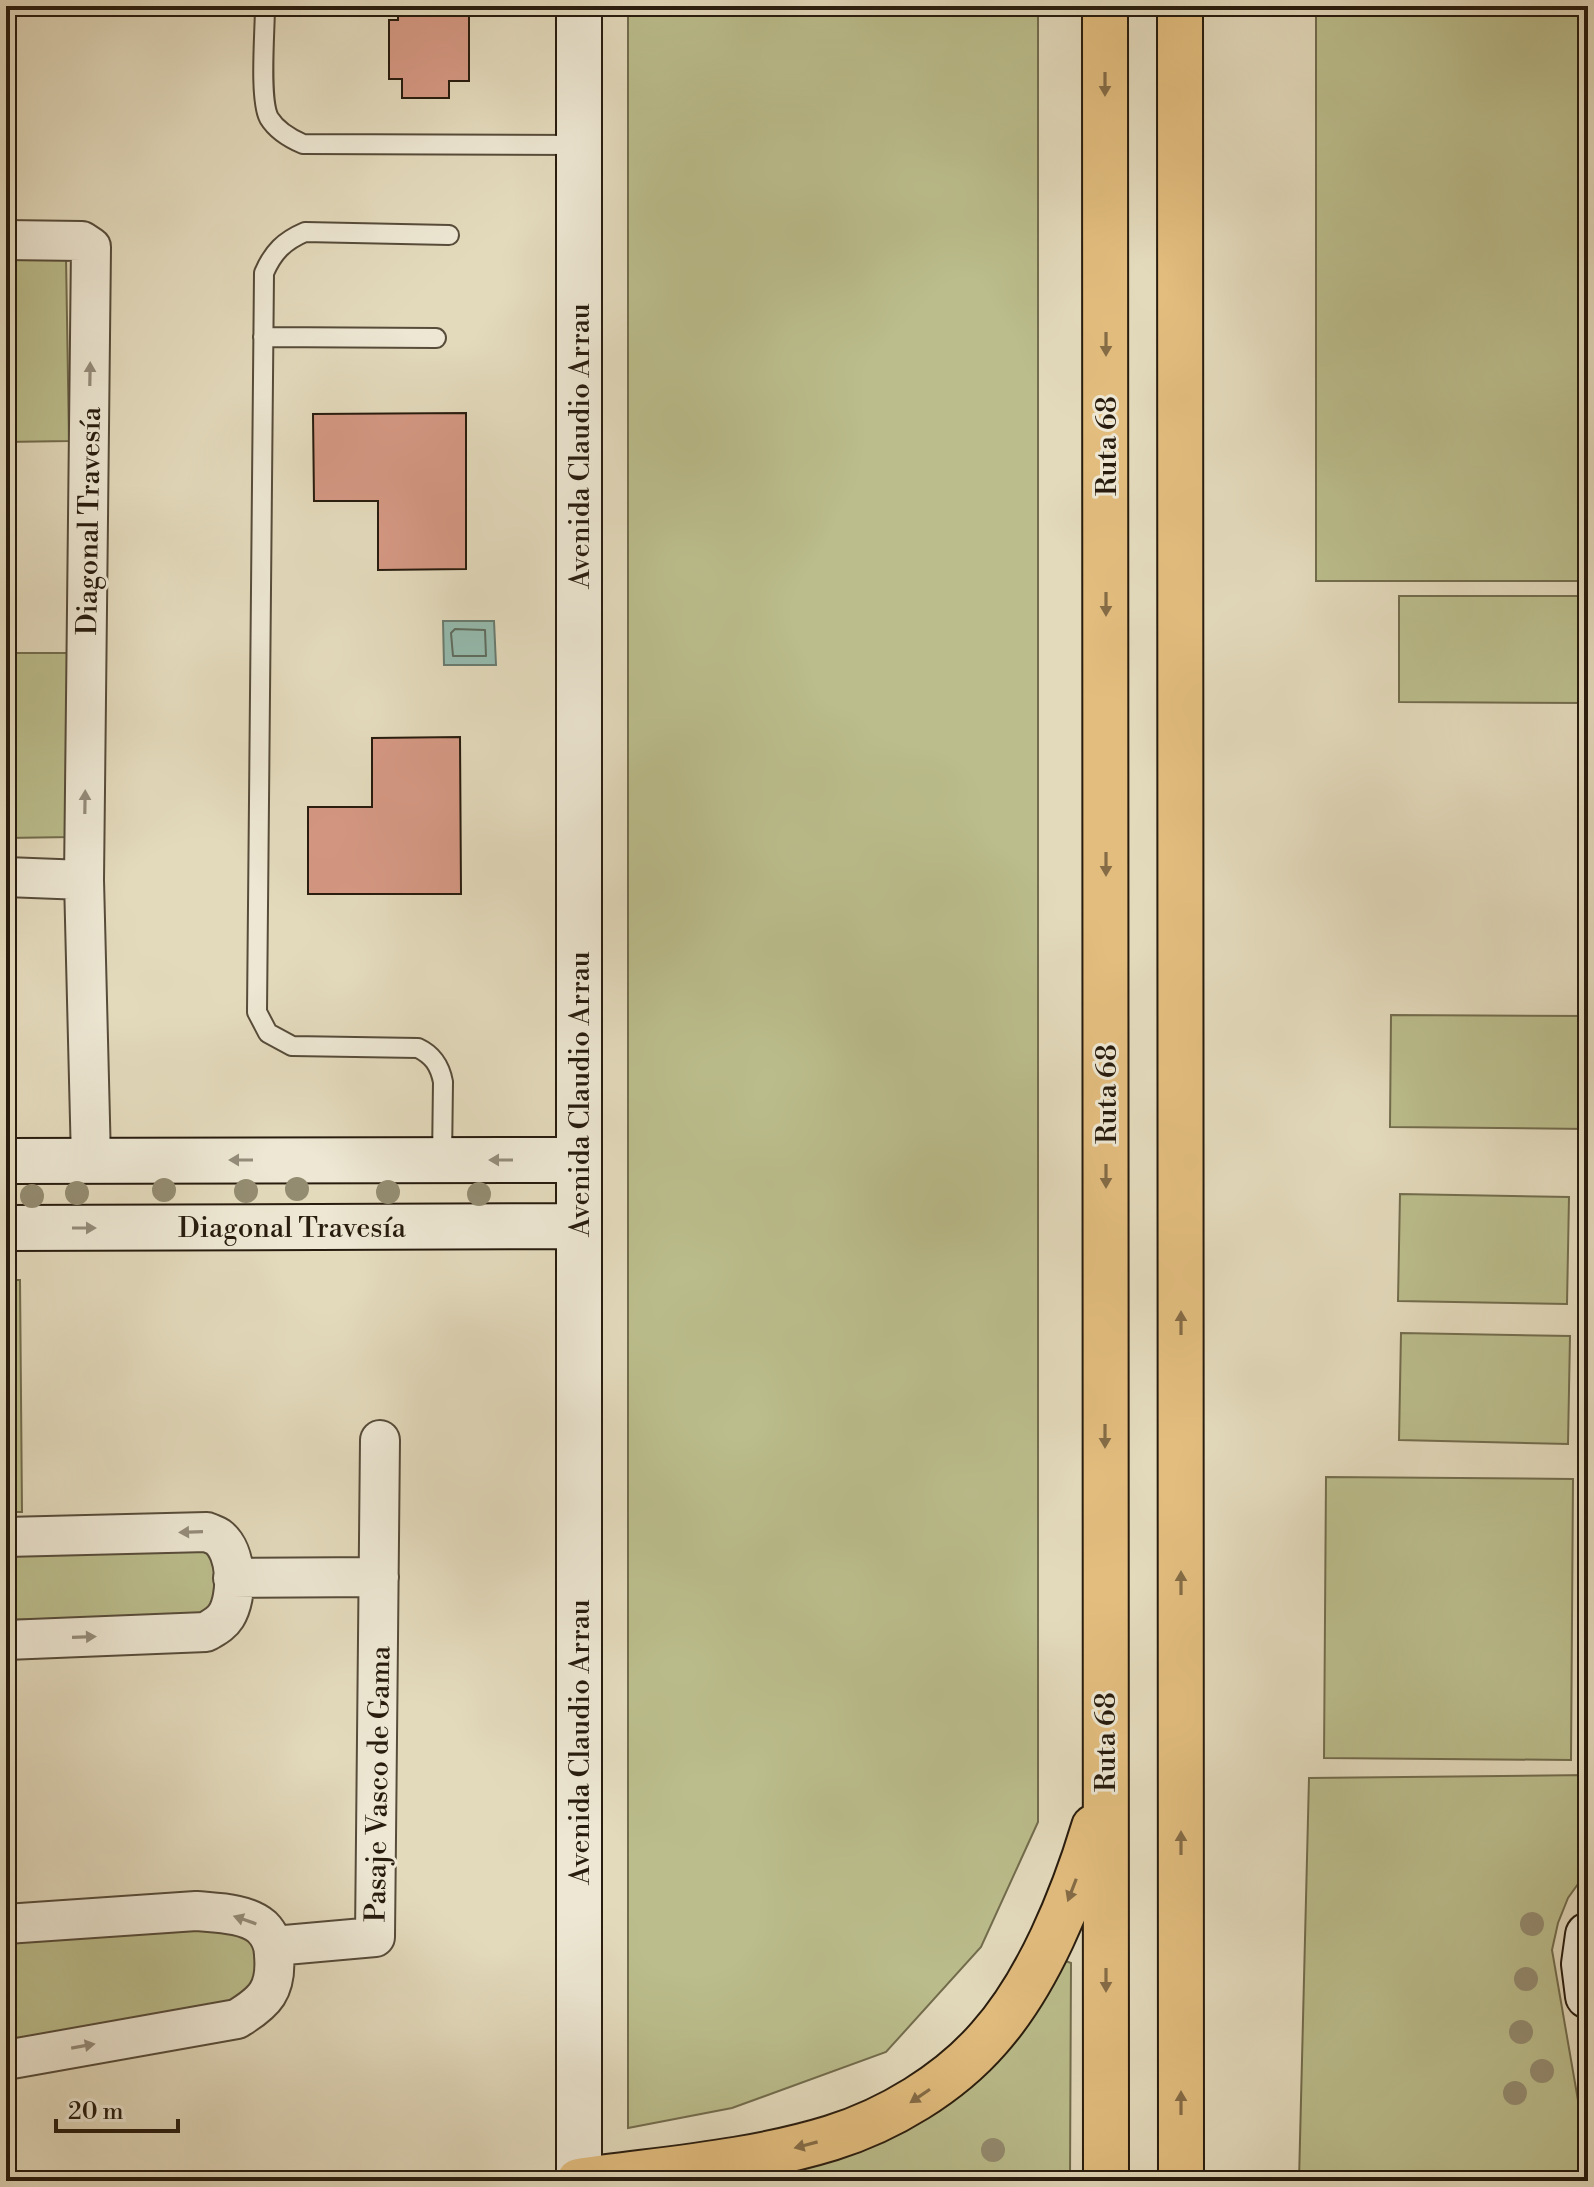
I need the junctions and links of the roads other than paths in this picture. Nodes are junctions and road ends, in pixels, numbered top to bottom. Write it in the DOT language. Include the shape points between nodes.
graph roads {
  1 [pos="265,6"];
  2 [pos="579,6"];
  3 [pos="1105,6"];
  4 [pos="1180,6"];
  5 [pos="579,145"];
  6 [pos="449,235"];
  7 [pos="6,240"];
  8 [pos="263,337"];
  9 [pos="436,338"];
  10 [pos="6,877"];
  11 [pos="84,880"];
  12 [pos="91,1160"];
  13 [pos="442,1160"];
  14 [pos="579,1160"];
  15 [pos="6,1161"];
  16 [pos="579,1226"];
  17 [pos="6,1228"];
  18 [pos="380,1440"];
  19 [pos="6,1537"];
  20 [pos="379,1577"];
  21 [pos="233,1578"];
  22 [pos="6,1640"];
  23 [pos="1105,1790"];
  24 [pos="6,1924"];
  25 [pos="1588,1935"];
  26 [pos="274,1946"];
  27 [pos="1588,1996"];
  28 [pos="6,2060"];
  29 [pos="741,2158"];
  30 [pos="579,2181"];
  31 [pos="680,2181"];
  32 [pos="1106,2181"];
  33 [pos="1181,2181"];
  1 -- 5 [label="lane" via="264,106 289,138 303,144"];
  2 -- 5 [label="street, Avenida Claudio Arrau"];
  3 -- 23 [label="highway, Ruta 68, one-way"];
  33 -- 4 [label="highway, one-way"];
  5 -- 14 [label="street, Avenida Claudio Arrau"];
  6 -- 8 [label="lane" via="305,232 291,238 279,247 264,273"];
  11 -- 7 [label="street, Diagonal Travesía, one-way" via="91,247 82,241"];
  8 -- 9 [label="lane"];
  8 -- 13 [label="lane" via="257,1012 268,1033 292,1046 418,1048 428,1053 443,1082"];
  10 -- 11 [label="street"];
  11 -- 12 [label="street, Diagonal Travesía"];
  13 -- 12 [label="street, one-way"];
  12 -- 15 [label="street"];
  14 -- 13 [label="street, one-way"];
  14 -- 16 [label="street, Avenida Claudio Arrau"];
  17 -- 16 [label="street, Diagonal Travesía, one-way"];
  16 -- 30 [label="street, Avenida Claudio Arrau"];
  18 -- 20 [label="street, Pasaje Vasco de Gama"];
  21 -- 19 [label="street, one-way" via="227,1549 207,1532"];
  20 -- 21 [label="street"];
  20 -- 26 [label="street, Pasaje Vasco de Gama" via="375,1937"];
  22 -- 21 [label="street, one-way" via="206,1632 227,1614"];
  23 -- 29 [label="highway, one-way" via="1064,1911 990,2038 943,2080 869,2124 796,2148"];
  23 -- 32 [label="highway, Ruta 68, one-way"];
  26 -- 24 [label="street, one-way" via="264,1928 225,1913"];
  25 -- 27 [label="street"];
  28 -- 26 [label="street, one-way" via="237,2019 271,1990"];
  29 -- 30 [label="highway"];
  29 -- 31 [label="highway"];
}
